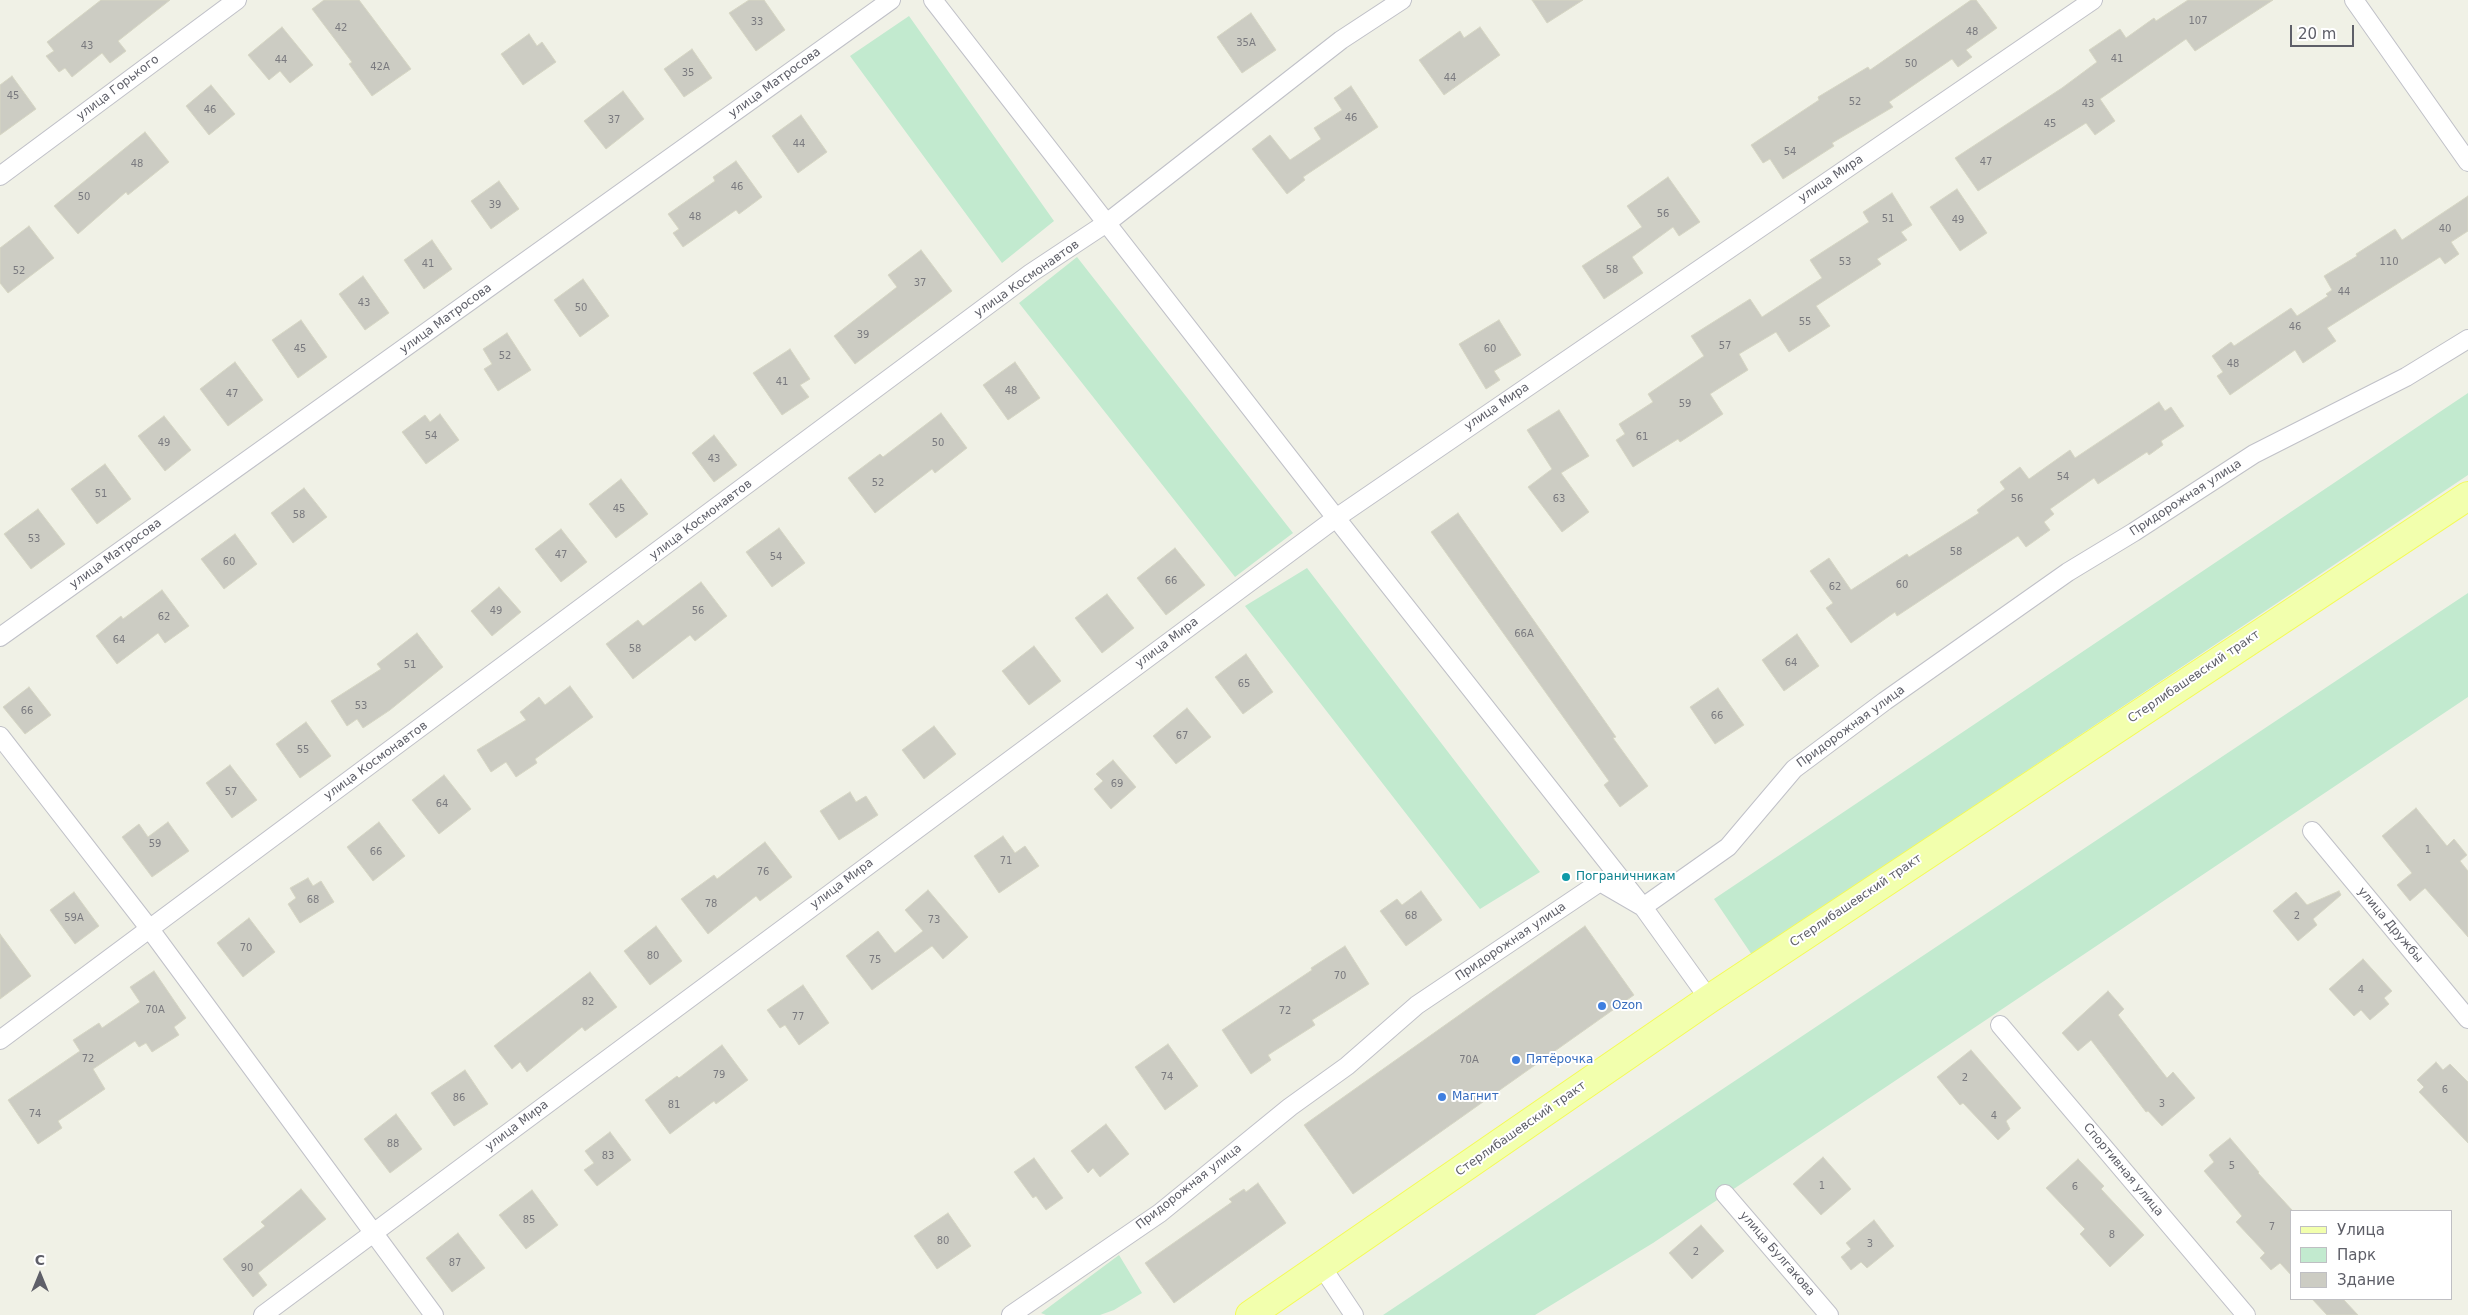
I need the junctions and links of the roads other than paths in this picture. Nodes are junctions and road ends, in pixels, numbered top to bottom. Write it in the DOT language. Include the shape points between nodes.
graph roads {
  1 [pos="237,0"];
  2 [pos="891,0"];
  3 [pos="934,0"];
  4 [pos="1402,0"];
  5 [pos="2093,0"];
  6 [pos="2354,0"];
  7 [pos="2468,162"];
  8 [pos="0,176"];
  9 [pos="1108,222"];
  10 [pos="2468,339"];
  11 [pos="2468,496"];
  12 [pos="1336,518"];
  13 [pos="0,637"];
  14 [pos="0,736"];
  15 [pos="2312,831"];
  16 [pos="1643,907"];
  17 [pos="149,928"];
  18 [pos="1709,999"];
  19 [pos="2468,1019"];
  20 [pos="2000,1025"];
  21 [pos="0,1040"];
  22 [pos="1725,1194"];
  23 [pos="375,1232"];
  24 [pos="1322,1267"];
  25 [pos="263,1315"];
  26 [pos="434,1315"];
  27 [pos="1011,1315"];
  28 [pos="1250,1315"];
  29 [pos="1354,1315"];
  30 [pos="1830,1315"];
  31 [pos="2246,1315"];
  1 -- 8 [label="street, улица Горького"];
  2 -- 13 [label="street, улица Матросова"];
  3 -- 9 [label="street"];
  4 -- 9 [label="street, улица Космонавтов" via="1341,40"];
  5 -- 12 [label="street, улица Мира"];
  6 -- 7 [label="street"];
  9 -- 12 [label="street"];
  9 -- 17 [label="street, улица Космонавтов" via="1031,273"];
  10 -- 16 [label="street, Придорожная улица" via="2406,377 2254,454 2068,572 1794,769 1728,847"];
  11 -- 18 [label="main road, Стерлибашевский тракт"];
  12 -- 16 [label="street"];
  12 -- 23 [label="street, улица Мира"];
  14 -- 17 [label="street"];
  15 -- 19 [label="street, улица Дружбы"];
  16 -- 18 [label="street"];
  16 -- 27 [label="street, Придорожная улица" via="1600,882 1417,1005 1347,1066 1290,1107 1160,1213"];
  17 -- 21 [label="street, улица Космонавтов"];
  17 -- 23 [label="street"];
  18 -- 24 [label="main road, Стерлибашевский тракт"];
  20 -- 31 [label="street, Спортивная улица"];
  22 -- 30 [label="street, улица Булгакова"];
  23 -- 25 [label="street, улица Мира"];
  23 -- 26 [label="street"];
  24 -- 28 [label="main road, Стерлибашевский тракт"];
  24 -- 29 [label="street"];
}
